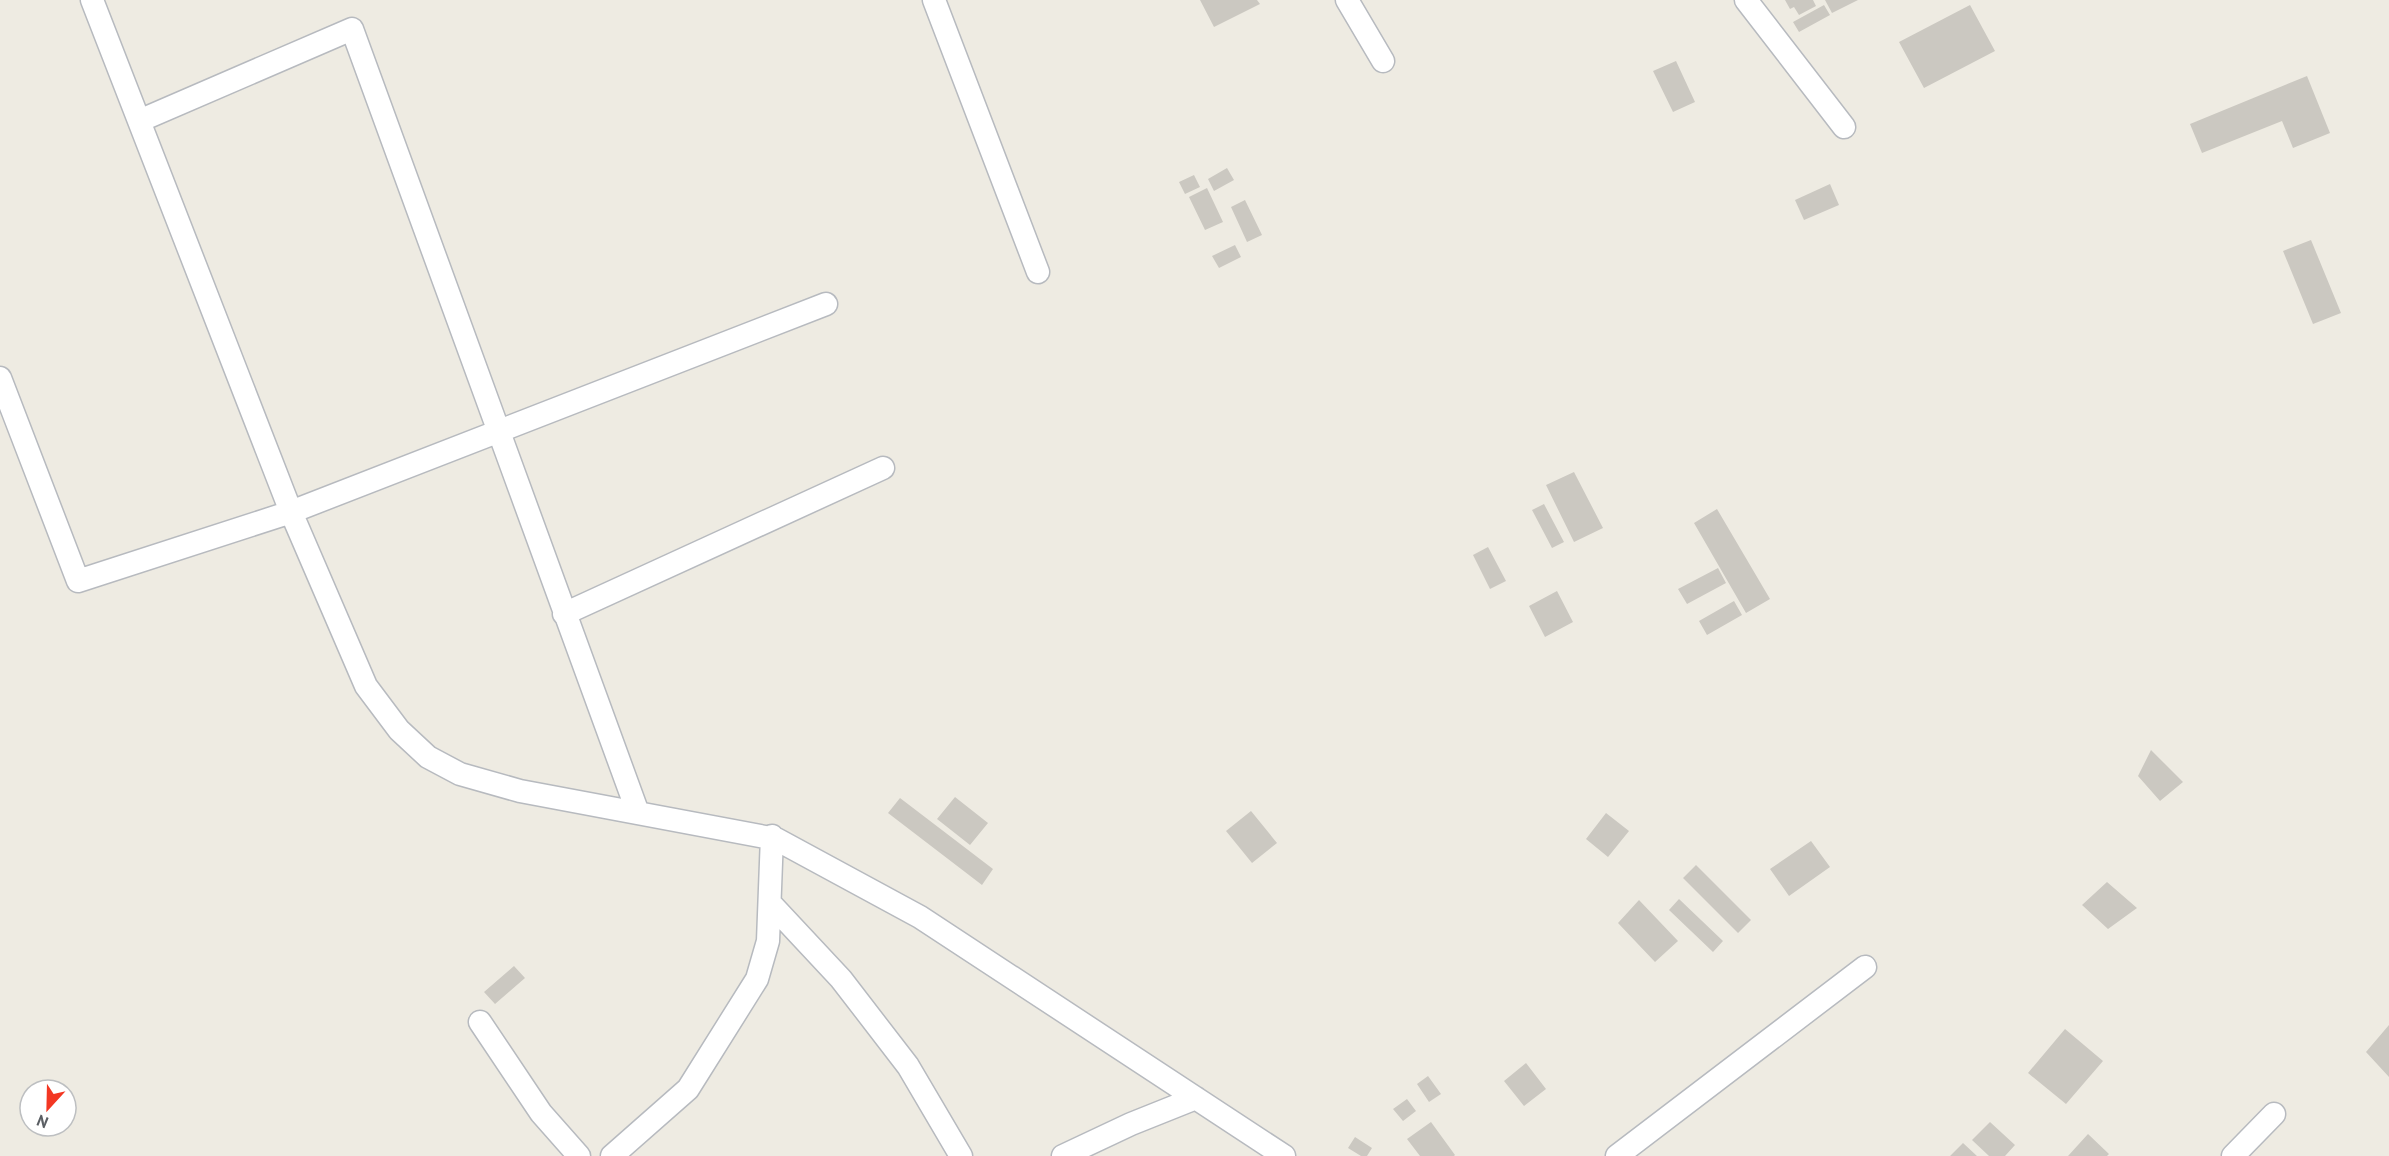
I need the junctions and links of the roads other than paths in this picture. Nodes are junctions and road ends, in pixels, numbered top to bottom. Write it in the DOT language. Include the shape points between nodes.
graph roads {
  1 [pos="92,0"];
  2 [pos="934,0"];
  3 [pos="1347,0"];
  4 [pos="1746,0"];
  5 [pos="1383,61"];
  6 [pos="139,121"];
  7 [pos="1844,127"];
  8 [pos="1038,272"];
  9 [pos="825,304"];
  10 [pos="0,378"];
  11 [pos="497,431"];
  12 [pos="883,468"];
  13 [pos="291,512"];
  14 [pos="564,614"];
  15 [pos="638,813"];
  16 [pos="772,837"];
  17 [pos="770,903"];
  18 [pos="1865,967"];
  19 [pos="480,1022"];
  20 [pos="1196,1098"];
  21 [pos="2274,1114"];
  22 [pos="579,1156"];
  23 [pos="612,1156"];
  24 [pos="961,1156"];
  25 [pos="1063,1156"];
  26 [pos="1284,1156"];
  27 [pos="1617,1156"];
  28 [pos="2233,1156"];
  1 -- 6 [label="street"];
  2 -- 8 [label="street"];
  3 -- 5 [label="street"];
  4 -- 7 [label="street"];
  6 -- 11 [label="street" via="352,29"];
  6 -- 13 [label="street"];
  9 -- 11 [label="street"];
  10 -- 13 [label="street" via="78,581"];
  11 -- 13 [label="street"];
  11 -- 14 [label="street"];
  12 -- 14 [label="street"];
  13 -- 15 [label="street" via="366,686 399,730 428,757 460,774 520,791"];
  14 -- 15 [label="street"];
  15 -- 16 [label="street"];
  16 -- 17 [label="street"];
  16 -- 20 [label="street" via="920,917"];
  17 -- 23 [label="street" via="768,941 757,979 688,1089"];
  17 -- 24 [label="street" via="841,979 908,1066"];
  18 -- 27 [label="street"];
  19 -- 22 [label="street" via="541,1113"];
  20 -- 25 [label="street"];
  20 -- 26 [label="street"];
  21 -- 28 [label="street"];
}
